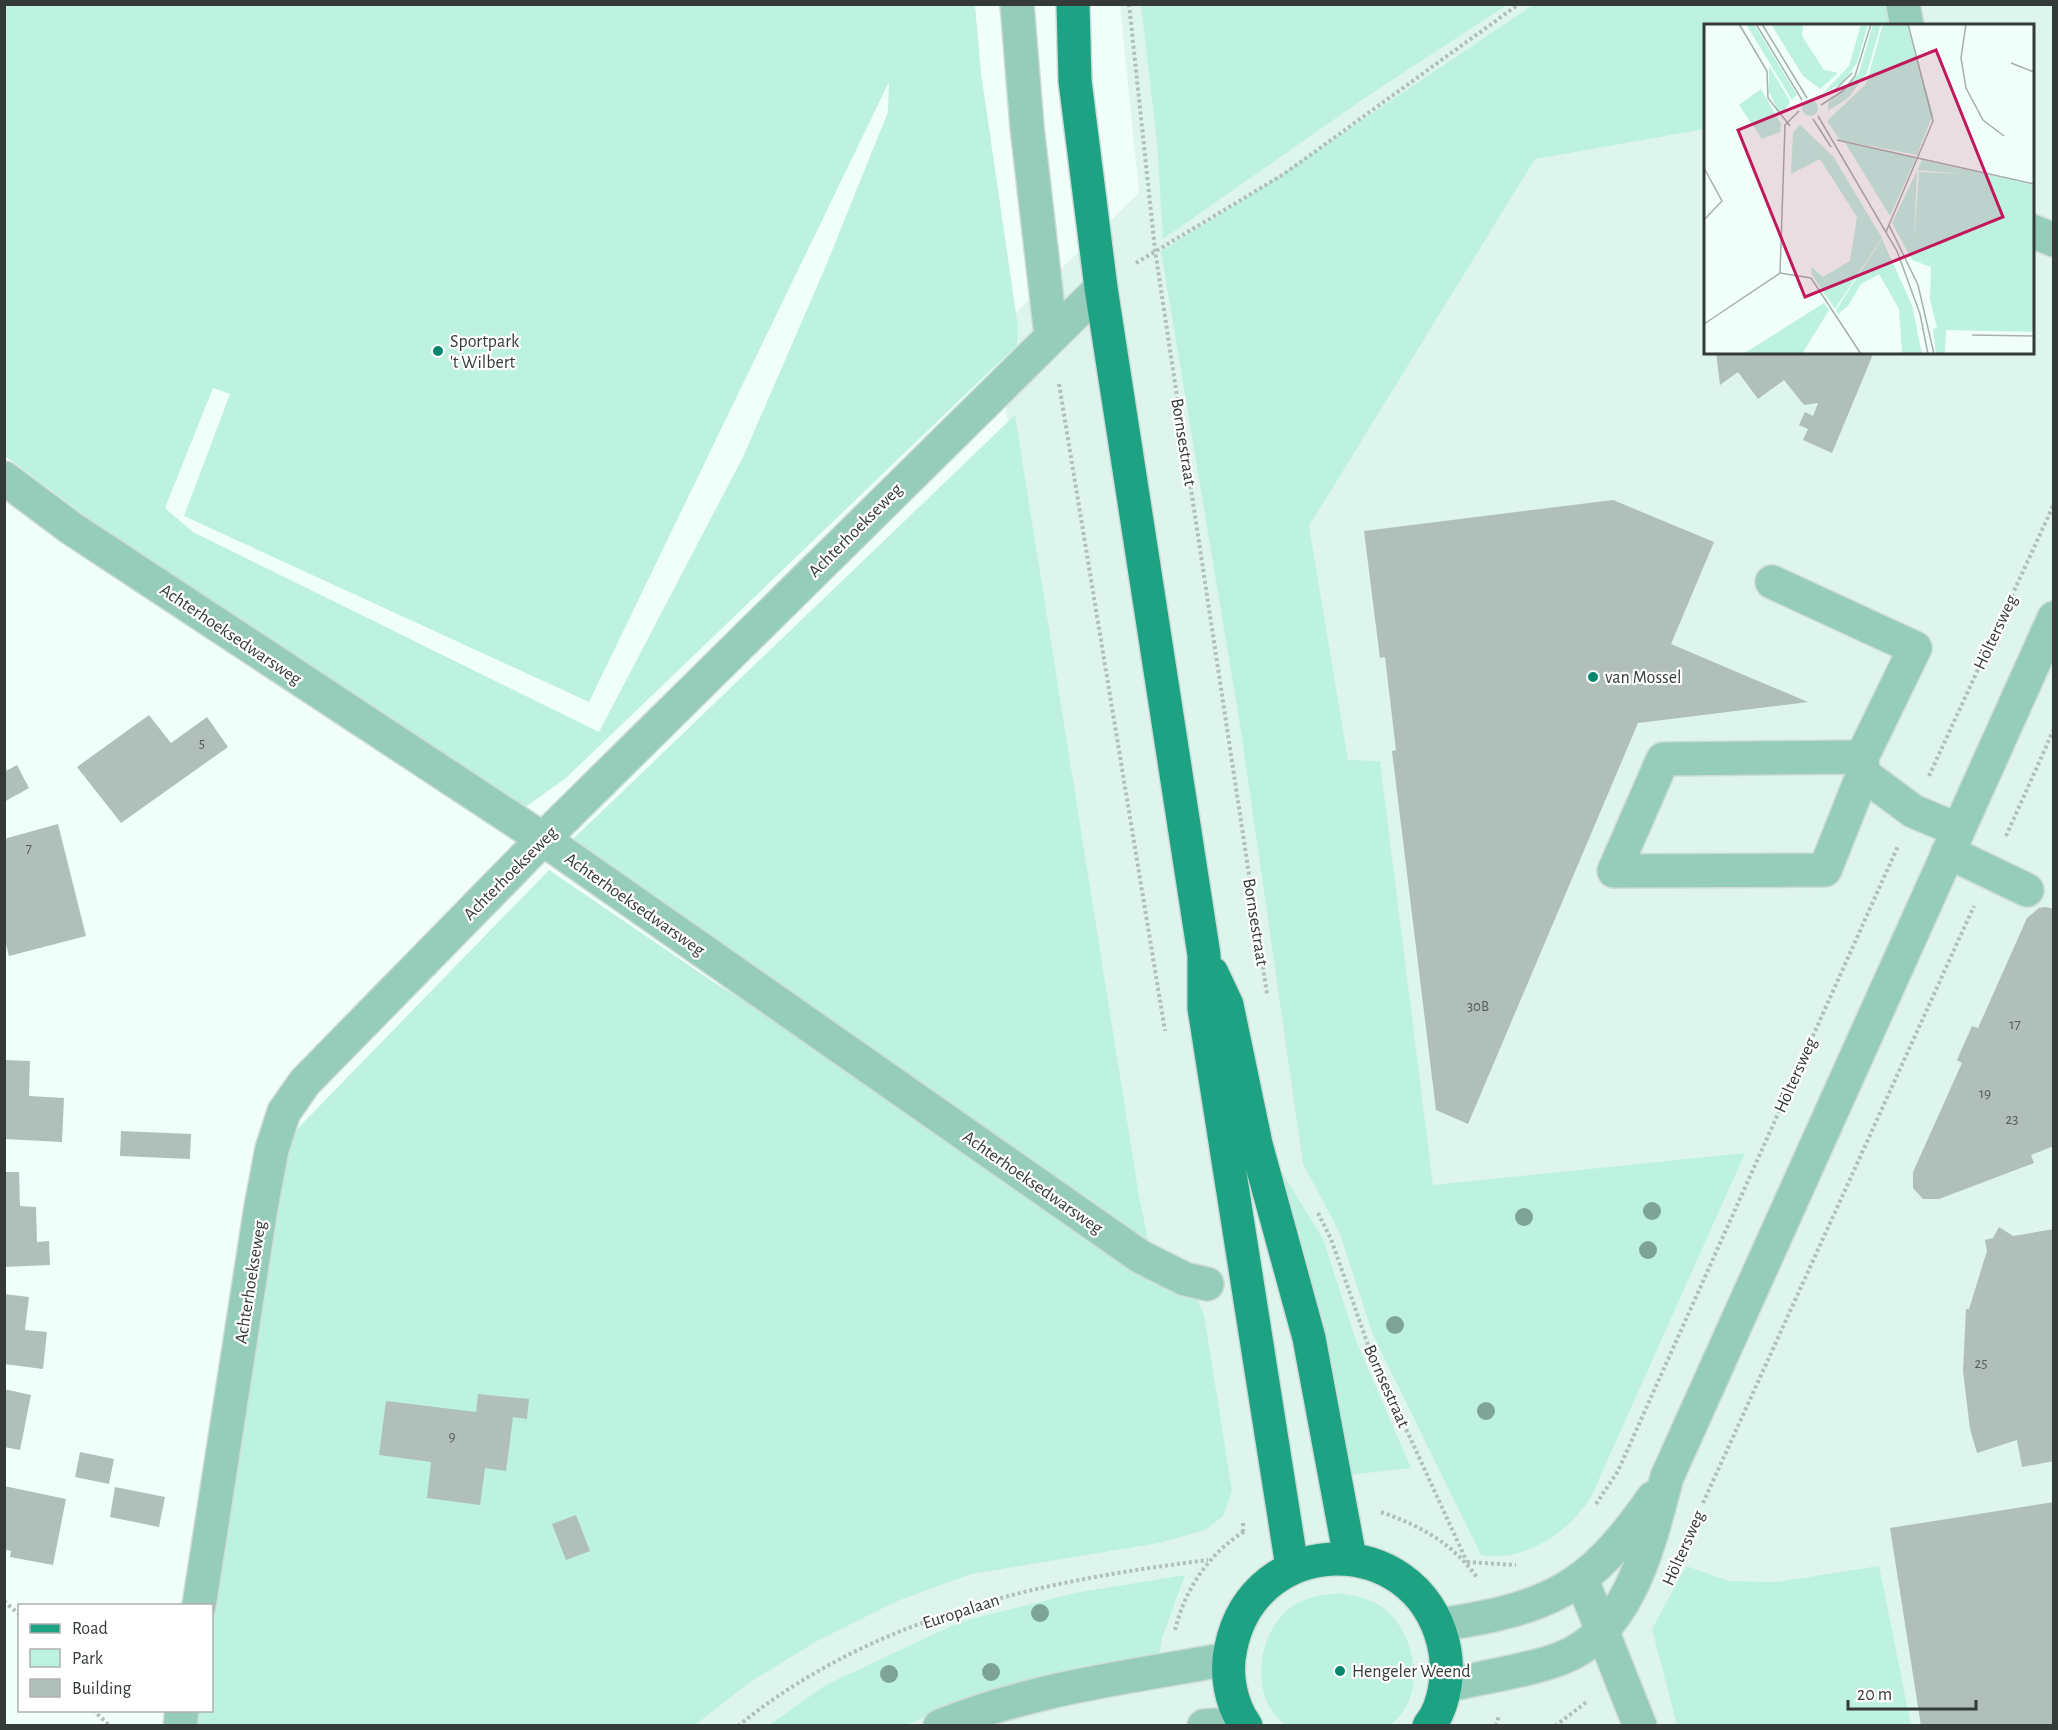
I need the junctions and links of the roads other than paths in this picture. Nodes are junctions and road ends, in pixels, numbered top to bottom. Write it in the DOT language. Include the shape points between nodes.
graph roads {
  1 [pos="1017,4"];
  2 [pos="1073,4"];
  3 [pos="1903,4"];
  4 [pos="1907,24"];
  5 [pos="2034,232"];
  6 [pos="2054,240"];
  7 [pos="1101,288"];
  8 [pos="1051,335"];
  9 [pos="4,478"];
  10 [pos="1772,582"];
  11 [pos="2054,618"];
  12 [pos="1863,765"];
  13 [pos="543,839"];
  14 [pos="1953,841"];
  15 [pos="2027,890"];
  16 [pos="1204,955"];
  17 [pos="1207,1284"];
  18 [pos="1667,1477"];
  19 [pos="1350,1558"];
  20 [pos="1292,1567"];
  21 [pos="1582,1580"];
  22 [pos="199,1604"];
  23 [pos="1439,1625"];
  24 [pos="1602,1631"];
  25 [pos="1228,1659"];
  26 [pos="1445,1686"];
  27 [pos="1245,1724"];
  28 [pos="940,1725"];
  29 [pos="1204,1725"];
  30 [pos="1429,1725"];
  31 [pos="1640,1725"];
  1 -- 8 [label="street"];
  2 -- 7 [label="main road" via="1075,81"];
  3 -- 4 [label="street"];
  5 -- 6 [label="street"];
  7 -- 8 [label="street, Achterhoekseweg"];
  7 -- 16 [label="main road"];
  8 -- 13 [label="street, Achterhoekseweg"];
  9 -- 13 [label="street, Achterhoeksedwarsweg" via="71,528"];
  10 -- 12 [label="street" via="1915,648"];
  11 -- 14 [label="street, Höltersweg"];
  12 -- 12 [label="street" via="1663,759 1614,871 1825,870"];
  12 -- 14 [label="street"];
  13 -- 17 [label="street, Achterhoeksedwarsweg" via="1141,1257 1185,1279"];
  13 -- 22 [label="street, Achterhoekseweg" via="305,1082 284,1112 261,1207"];
  14 -- 15 [label="street" via="1989,873"];
  14 -- 18 [label="street, Höltersweg"];
  16 -- 19 [label="main road" via="1227,1005 1256,1144 1309,1338"];
  16 -- 20 [label="main road" via="1204,1008"];
  18 -- 21 [label="street, Höltersweg" via="1624,1539"];
  18 -- 24 [label="street, Höltersweg" via="1649,1544 1635,1578"];
  19 -- 20 [label="main road" via="1320,1559"];
  19 -- 23 [label="main road" via="1378,1566 1404,1580 1425,1600"];
  20 -- 25 [label="main road" via="1267,1583 1247,1604 1234,1630"];
  21 -- 23 [label="street, Höltersweg" via="1549,1599 1498,1616"];
  21 -- 24 [label="street"];
  23 -- 26 [label="main road" via="1446,1655"];
  24 -- 26 [label="street, Höltersweg" via="1564,1658"];
  24 -- 31 [label="street"];
  25 -- 27 [label="main road" via="1234,1703"];
  25 -- 28 [label="street" via="1062,1687 990,1706"];
  26 -- 30 [label="main road"];
  27 -- 29 [label="street"];
}
